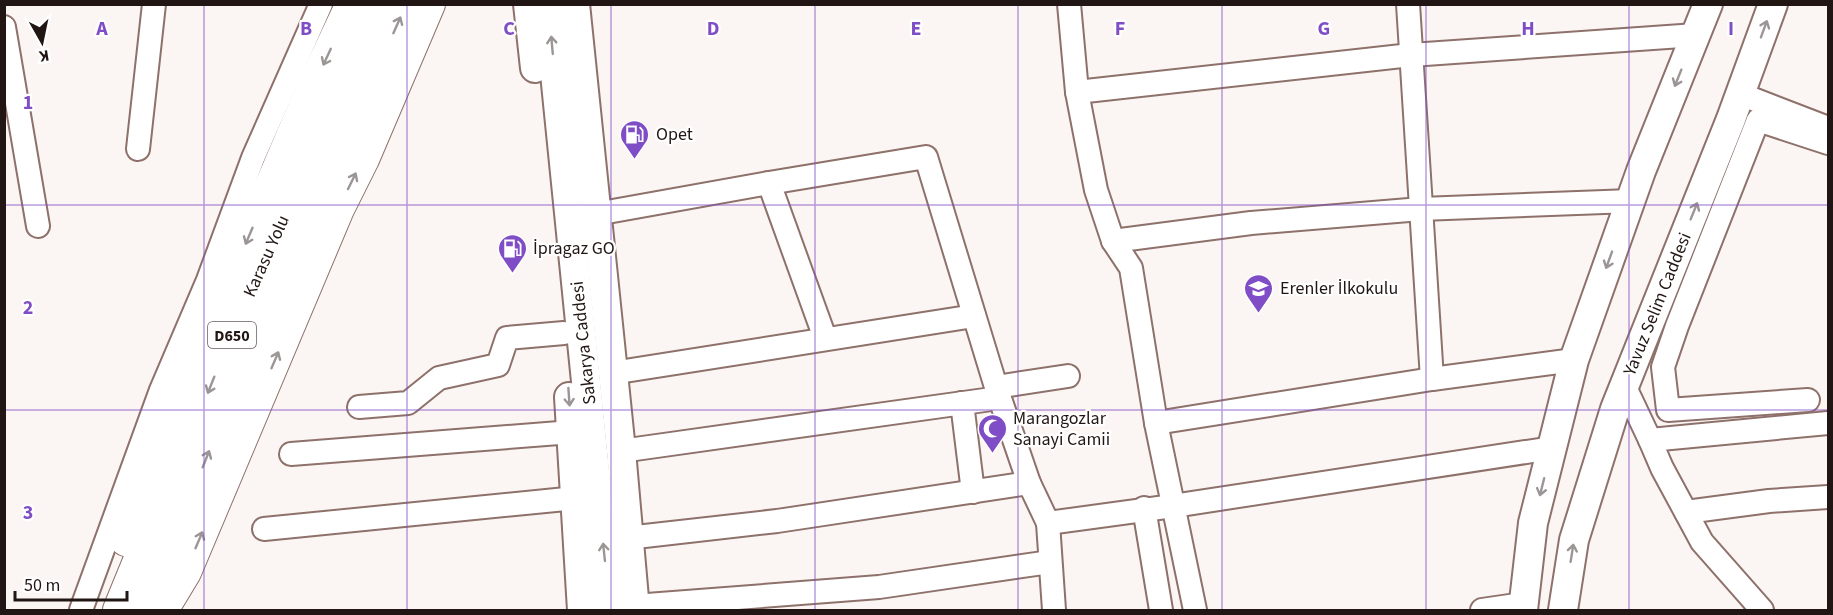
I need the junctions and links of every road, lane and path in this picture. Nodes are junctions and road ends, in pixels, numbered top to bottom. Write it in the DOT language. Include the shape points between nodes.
graph roads {
  1 [pos="154,4"];
  2 [pos="321,4"];
  3 [pos="351,4"];
  4 [pos="380,4"];
  5 [pos="406,4"];
  6 [pos="429,4"];
  7 [pos="528,4"];
  8 [pos="548,4"];
  9 [pos="575,4"];
  10 [pos="1069,4"];
  11 [pos="1408,4"];
  12 [pos="1708,4"];
  13 [pos="1773,4"];
  14 [pos="4,27"];
  15 [pos="1696,34"];
  16 [pos="1411,55"];
  17 [pos="362,73"];
  18 [pos="1077,92"];
  19 [pos="1740,94"];
  20 [pos="1828,128"];
  21 [pos="1828,143"];
  22 [pos="138,149"];
  23 [pos="769,183"];
  24 [pos="1631,201"];
  25 [pos="1421,209"];
  26 [pos="596,214"];
  27 [pos="38,226"];
  28 [pos="1113,241"];
  29 [pos="974,316"];
  30 [pos="564,333"];
  31 [pos="825,338"];
  32 [pos="1574,360"];
  33 [pos="612,373"];
  34 [pos="1068,376"];
  35 [pos="1432,379"];
  36 [pos="1624,385"];
  37 [pos="997,393"];
  38 [pos="1808,400"];
  39 [pos="962,403"];
  40 [pos="359,407"];
  41 [pos="1156,423"];
  42 [pos="1828,423"];
  43 [pos="572,432"];
  44 [pos="1650,440"];
  45 [pos="1552,448"];
  46 [pos="621,451"];
  47 [pos="291,454"];
  48 [pos="1029,483"];
  49 [pos="973,492"];
  50 [pos="1828,497"];
  51 [pos="576,498"];
  52 [pos="1173,506"];
  53 [pos="1144,508"];
  54 [pos="1686,512"];
  55 [pos="1048,523"];
  56 [pos="264,529"];
  57 [pos="627,537"];
  58 [pos="1050,562"];
  59 [pos="1523,607"];
  60 [pos="626,609"];
  61 [pos="81,610"];
  62 [pos="103,610"];
  63 [pos="119,610"];
  64 [pos="145,610"];
  65 [pos="162,610"];
  66 [pos="582,610"];
  67 [pos="1054,610"];
  68 [pos="1161,610"];
  69 [pos="1195,610"];
  70 [pos="1482,610"];
  71 [pos="1563,610"];
  72 [pos="1762,610"];
  1 -- 22 [label="street"];
  2 -- 61 [label="street" via="253,158 208,280 161,390"];
  3 -- 62 [label="highway, one-way" via="150,470"];
  4 -- 17 [label="highway, Karasu Yolu / D650"];
  17 -- 5 [label="highway, Karasu Yolu / D650, one-way"];
  65 -- 6 [label="highway, one-way" via="185,572"];
  7 -- 30 [label="main road, Sakarya Caddesi"];
  60 -- 8 [label="main road, Sakarya Caddesi, one-way"];
  9 -- 26 [label="main road"];
  10 -- 18 [label="street"];
  11 -- 16 [label="street"];
  12 -- 15 [label="main road"];
  19 -- 13 [label="main road, Yavuz Selim Caddesi, one-way"];
  14 -- 27 [label="street"];
  15 -- 16 [label="street"];
  15 -- 24 [label="main road, one-way"];
  16 -- 18 [label="street"];
  16 -- 25 [label="street"];
  17 -- 63 [label="highway, Karasu Yolu / D650, one-way" via="310,154"];
  64 -- 17 [label="highway, Karasu Yolu / D650, one-way"];
  18 -- 28 [label="street" via="1096,190"];
  19 -- 20 [label="street"];
  36 -- 19 [label="main road, Yavuz Selim Caddesi, one-way"];
  21 -- 38 [label="street" via="1758,120 1663,367 1668,410"];
  23 -- 26 [label="street"];
  23 -- 29 [label="street" via="926,157"];
  23 -- 31 [label="street"];
  24 -- 25 [label="street"];
  24 -- 32 [label="main road, one-way"];
  25 -- 28 [label="street"];
  25 -- 35 [label="street"];
  26 -- 33 [label="main road"];
  28 -- 41 [label="street" via="1131,268"];
  29 -- 31 [label="street"];
  29 -- 37 [label="street"];
  30 -- 40 [label="street" via="507,338 498,365 439,378 408,403"];
  30 -- 43 [label="main road, Sakarya Caddesi, one-way"];
  31 -- 33 [label="street"];
  32 -- 35 [label="street"];
  32 -- 45 [label="main road"];
  33 -- 46 [label="main road"];
  34 -- 37 [label="street"];
  35 -- 41 [label="street"];
  36 -- 44 [label="street"];
  71 -- 36 [label="main road, Yavuz Selim Caddesi, one-way" via="1574,540"];
  37 -- 39 [label="street"];
  37 -- 48 [label="street"];
  39 -- 46 [label="street"];
  39 -- 49 [label="street"];
  41 -- 52 [label="street"];
  42 -- 44 [label="street"];
  43 -- 47 [label="street"];
  43 -- 51 [label="main road, Sakarya Caddesi"];
  44 -- 54 [label="street"];
  45 -- 52 [label="street"];
  45 -- 59 [label="main road, one-way" via="1533,523"];
  46 -- 57 [label="main road"];
  48 -- 49 [label="street"];
  48 -- 55 [label="street"];
  49 -- 57 [label="street" via="777,521"];
  50 -- 54 [label="street"];
  51 -- 56 [label="street"];
  51 -- 66 [label="main road, Sakarya Caddesi"];
  52 -- 53 [label="street"];
  52 -- 69 [label="street"];
  53 -- 55 [label="street"];
  53 -- 68 [label="street"];
  54 -- 72 [label="street" via="1702,542"];
  55 -- 58 [label="street"];
  57 -- 60 [label="main road"];
  58 -- 60 [label="street" via="879,587"];
  58 -- 67 [label="street"];
  59 -- 70 [label="street"];
}
